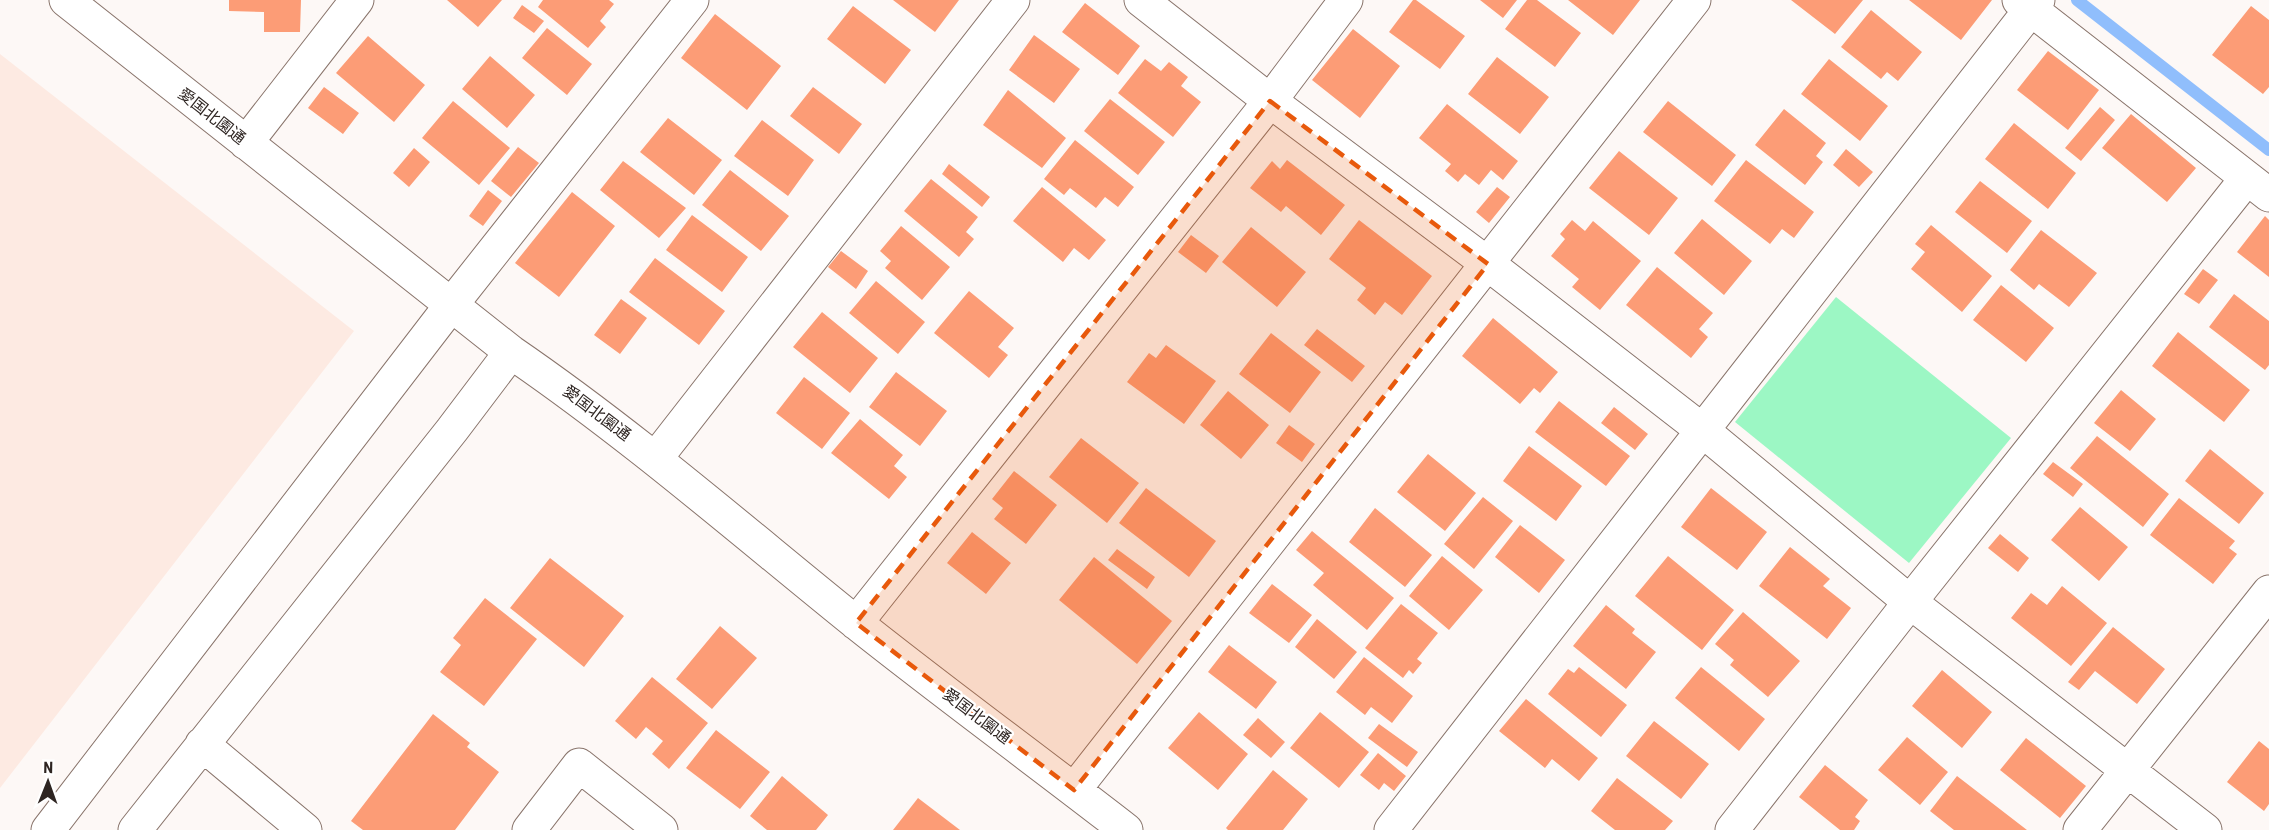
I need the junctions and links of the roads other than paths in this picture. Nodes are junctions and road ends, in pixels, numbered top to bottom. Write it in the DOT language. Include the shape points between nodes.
graph roads {
  1 [pos="66,0"];
  2 [pos="357,0"];
  3 [pos="692,0"];
  4 [pos="1013,0"];
  5 [pos="1141,0"];
  6 [pos="1346,0"];
  7 [pos="1694,0"];
  8 [pos="2030,3"];
  9 [pos="1270,101"];
  10 [pos="246,143"];
  11 [pos="2258,187"];
  12 [pos="1488,264"];
  13 [pos="452,304"];
  14 [pos="512,352"];
  15 [pos="1702,430"];
  16 [pos="656,458"];
  17 [pos="2269,592"];
  18 [pos="1910,602"];
  19 [pos="856,623"];
  20 [pos="202,744"];
  21 [pos="2128,769"];
  22 [pos="1074,790"];
  23 [pos="48,830"];
  24 [pos="135,830"];
  25 [pos="305,830"];
  26 [pos="528,830"];
  27 [pos="661,830"];
  28 [pos="1126,830"];
  29 [pos="1392,830"];
  30 [pos="1732,830"];
  31 [pos="2080,830"];
  32 [pos="2205,830"];
  1 -- 10 [label="street, 愛国北園通"];
  2 -- 10 [label="street"];
  3 -- 13 [label="street"];
  4 -- 16 [label="street"];
  5 -- 9 [label="street"];
  6 -- 9 [label="street"];
  7 -- 12 [label="street"];
  8 -- 11 [label="street"];
  8 -- 15 [label="street"];
  9 -- 12 [label="street"];
  9 -- 19 [label="street"];
  10 -- 13 [label="street, 愛国北園通"];
  11 -- 18 [label="street"];
  12 -- 15 [label="street"];
  12 -- 22 [label="street"];
  13 -- 14 [label="street, 愛国北園通"];
  13 -- 23 [label="street"];
  14 -- 16 [label="street, 愛国北園通"];
  14 -- 20 [label="street"];
  15 -- 18 [label="street"];
  15 -- 29 [label="street"];
  16 -- 19 [label="street, 愛国北園通"];
  17 -- 21 [label="street"];
  18 -- 21 [label="street"];
  18 -- 30 [label="street"];
  19 -- 22 [label="street, 愛国北園通"];
  20 -- 24 [label="street"];
  20 -- 25 [label="street"];
  21 -- 31 [label="street"];
  21 -- 32 [label="street"];
  22 -- 28 [label="street, 愛国北園通"];
  26 -- 27 [label="street" via="579,765"];
}
